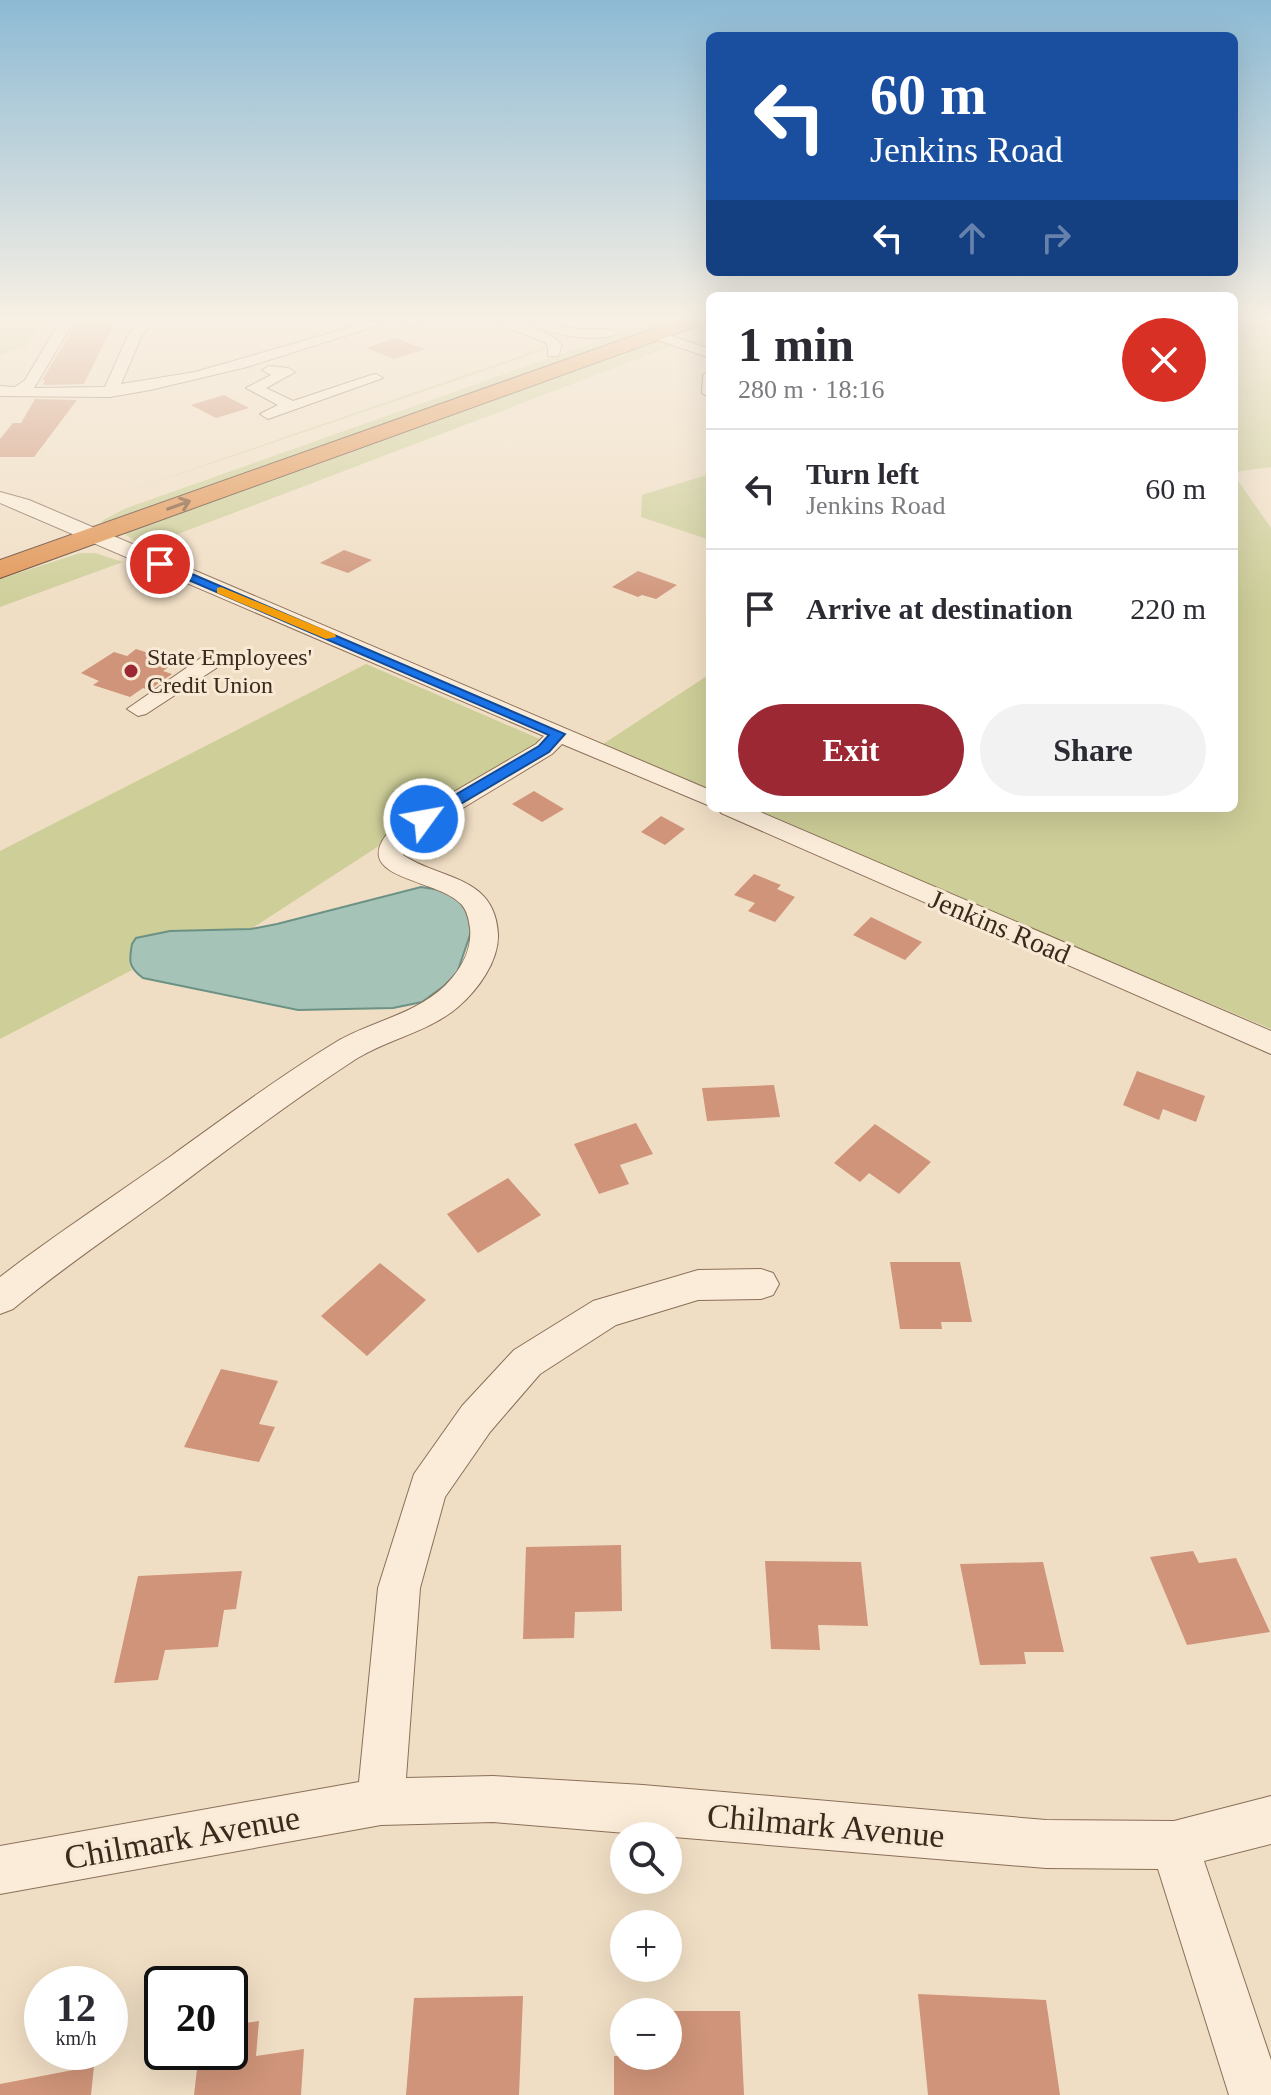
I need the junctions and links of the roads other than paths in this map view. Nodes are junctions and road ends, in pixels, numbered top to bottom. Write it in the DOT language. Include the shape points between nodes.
graph roads {
  1 [pos="363,419"];
  2 [pos="407,419"];
  3 [pos="0,497"];
  4 [pos="64,522"];
  5 [pos="92,536"];
  6 [pos="0,545"];
  7 [pos="0,570"];
  8 [pos="213,660"];
  9 [pos="138,709"];
  10 [pos="558,734"];
  11 [pos="706,797"];
  12 [pos="739,812"];
  13 [pos="1271,1043"];
  14 [pos="761,1284"];
  15 [pos="0,1298"];
  16 [pos="381,1802"];
  17 [pos="1271,1820"];
  18 [pos="1174,1845"];
  19 [pos="0,1870"];
  20 [pos="1256,2095"];
  1 -- 4 [label="highway"];
  5 -- 2 [label="highway, one-way"];
  3 -- 4 [label="street"];
  4 -- 5 [label="street"];
  4 -- 6 [label="highway"];
  5 -- 7 [label="highway"];
  5 -- 10 [label="street"];
  8 -- 9 [label="street"];
  10 -- 11 [label="street"];
  10 -- 15 [label="street" via="544,749 401,834 390,846 390,858 398,865 449,881 478,911 484,931 479,963 448,1000 355,1045"];
  12 -- 13 [label="street, Jenkins Road"];
  14 -- 16 [label="street" via="698,1285 606,1312 527,1362 476,1419 428,1488 399,1588"];
  16 -- 18 [label="street, Chilmark Avenue" via="493,1799 1046,1844"];
  16 -- 19 [label="street, Chilmark Avenue"];
  17 -- 18 [label="street, Chilmark Avenue"];
  18 -- 20 [label="street"];
}
